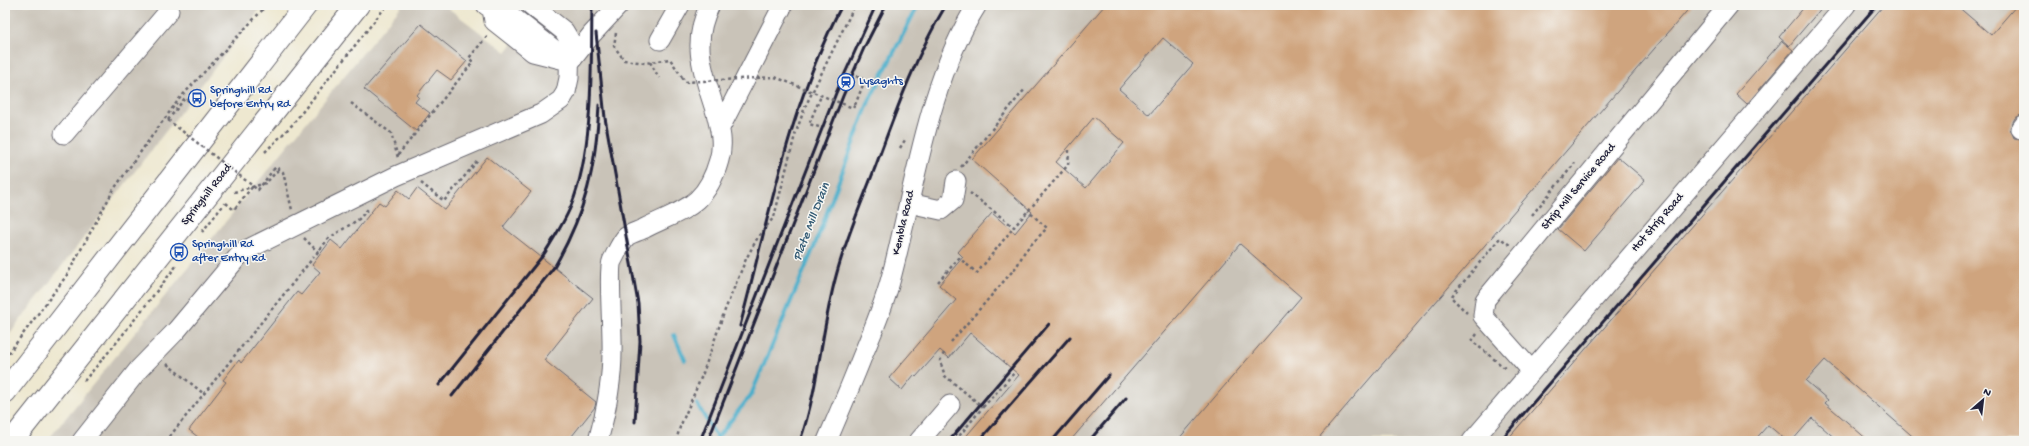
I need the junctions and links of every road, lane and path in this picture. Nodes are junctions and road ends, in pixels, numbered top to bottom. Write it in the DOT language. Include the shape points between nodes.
graph roads {
  1 [pos="267,5"];
  2 [pos="306,5"];
  3 [pos="358,5"];
  4 [pos="531,5"];
  5 [pos="619,5"];
  6 [pos="680,5"];
  7 [pos="710,5"];
  8 [pos="783,5"];
  9 [pos="855,5"];
  10 [pos="977,5"];
  11 [pos="1729,5"];
  12 [pos="1846,5"];
  13 [pos="169,7"];
  14 [pos="489,7"];
  15 [pos="514,10"];
  16 [pos="488,35"];
  17 [pos="614,40"];
  18 [pos="660,40"];
  19 [pos="614,46"];
  20 [pos="616,50"];
  21 [pos="570,62"];
  22 [pos="650,62"];
  23 [pos="856,76"];
  24 [pos="659,78"];
  25 [pos="1025,89"];
  26 [pos="821,96"];
  27 [pos="184,97"];
  28 [pos="351,103"];
  29 [pos="195,106"];
  30 [pos="720,128"];
  31 [pos="819,128"];
  32 [pos="64,134"];
  33 [pos="904,139"];
  34 [pos="900,148"];
  35 [pos="1068,150"];
  36 [pos="481,156"];
  37 [pos="400,164"];
  38 [pos="279,169"];
  39 [pos="959,169"];
  40 [pos="282,172"];
  41 [pos="253,186"];
  42 [pos="234,192"];
  43 [pos="909,202"];
  44 [pos="226,203"];
  45 [pos="370,207"];
  46 [pos="1028,211"];
  47 [pos="1014,227"];
  48 [pos="938,282"];
  49 [pos="951,342"];
  50 [pos="154,354"];
  51 [pos="5,358"];
  52 [pos="1531,370"];
  53 [pos="1015,372"];
  54 [pos="5,392"];
  55 [pos="204,394"];
  56 [pos="950,405"];
  57 [pos="983,407"];
  58 [pos="12,441"];
  59 [pos="82,441"];
  60 [pos="166,441"];
  61 [pos="598,441"];
  62 [pos="676,441"];
  63 [pos="828,441"];
  64 [pos="919,441"];
  65 [pos="1472,441"];
  1 -- 27 [label="path"];
  2 -- 54 [label="main road"];
  3 -- 58 [label="main road, Springhill Road"];
  4 -- 21 [label="street" via="568,36 571,45"];
  5 -- 21 [label="street"];
  6 -- 18 [label="street"];
  7 -- 30 [label="street" via="700,30 699,49"];
  8 -- 30 [label="street"];
  9 -- 62 [label="path" via="805,107 795,135 774,217 758,237 746,259"];
  10 -- 43 [label="street, Kembla Road" via="947,65"];
  11 -- 52 [label="street, Strip Mill Service Road" via="1485,300 1483,316"];
  12 -- 52 [label="street, Hot Strip Road"];
  13 -- 32 [label="street"];
  14 -- 15 [label="street"];
  14 -- 21 [label="street" via="494,21 533,52"];
  15 -- 21 [label="street"];
  16 -- 37 [label="path" via="469,58 473,62"];
  17 -- 20 [label="path" via="617,44"];
  19 -- 20 [label="path"];
  20 -- 22 [label="path" via="626,61"];
  21 -- 37 [label="street" via="566,92 553,106 528,120"];
  22 -- 24 [label="path"];
  22 -- 26 [label="path, bridge" via="671,60 685,82 775,77"];
  23 -- 26 [label="path, bridge" via="866,81 853,108"];
  25 -- 39 [label="path"];
  26 -- 31 [label="path" via="810,124"];
  27 -- 29 [label="path"];
  27 -- 41 [label="path, bridge" via="168,120"];
  27 -- 51 [label="path" via="114,189 67,274"];
  28 -- 37 [label="path" via="391,133"];
  30 -- 61 [label="street" via="720,160 701,197 676,215 626,237 612,263 611,375"];
  33 -- 34 [label="path"];
  35 -- 46 [label="path" via="1068,165"];
  36 -- 37 [label="path" via="444,201 417,180 406,184"];
  37 -- 50 [label="street" via="242,252"];
  38 -- 40 [label="path"];
  38 -- 41 [label="path, bridge" via="276,167 258,190"];
  38 -- 42 [label="path" via="266,184"];
  39 -- 43 [label="street" via="953,200 941,210"];
  39 -- 47 [label="path" via="982,205"];
  41 -- 44 [label="path, bridge" via="234,210"];
  43 -- 63 [label="street, Kembla Road" via="882,310"];
  45 -- 55 [label="path" via="359,219 329,238"];
  46 -- 47 [label="path"];
  46 -- 49 [label="path" via="1047,228 1025,251 1017,266"];
  47 -- 48 [label="path" via="977,273 959,258"];
  50 -- 55 [label="path"];
  50 -- 59 [label="street" via="139,368"];
  52 -- 65 [label="street, Hot Strip Road"];
  53 -- 57 [label="path"];
  55 -- 60 [label="path"];
  56 -- 64 [label="street"];
}
